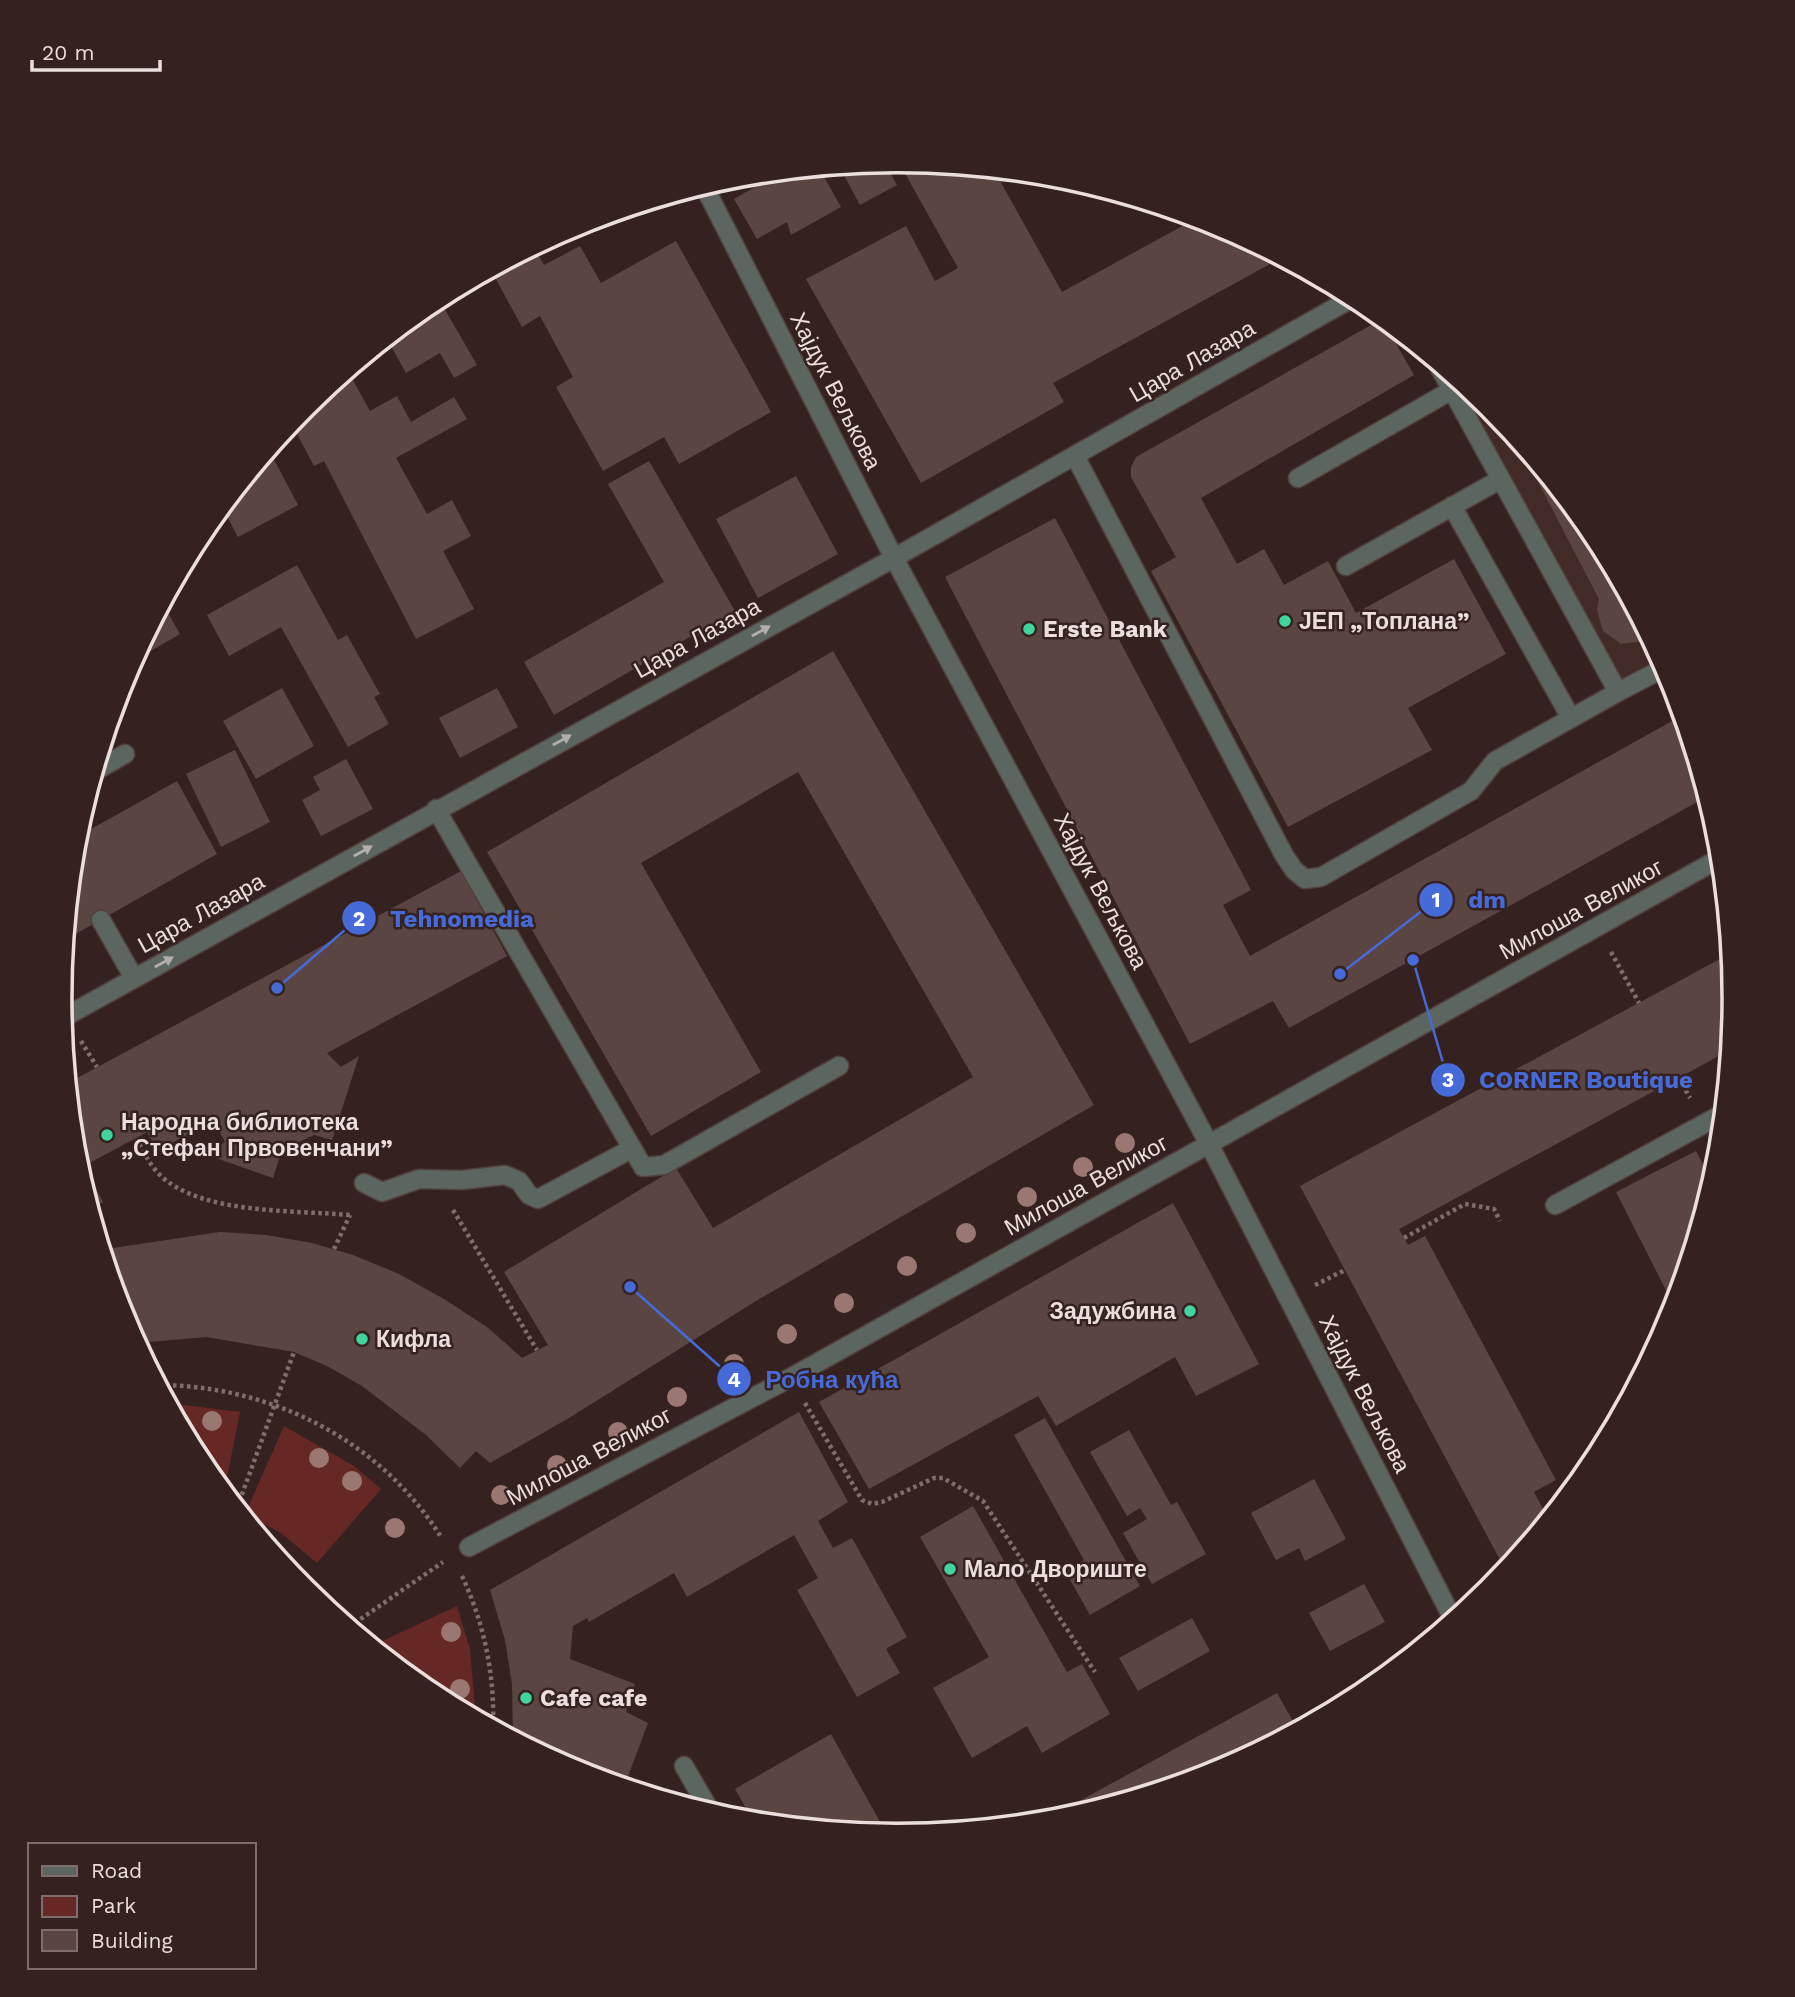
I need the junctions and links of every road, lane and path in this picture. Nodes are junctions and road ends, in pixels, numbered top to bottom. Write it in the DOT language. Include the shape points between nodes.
graph roads {
  1 [pos="709,195"];
  2 [pos="1343,304"];
  3 [pos="1449,385"];
  4 [pos="1452,390"];
  5 [pos="1075,456"];
  6 [pos="1298,478"];
  7 [pos="1501,479"];
  8 [pos="1452,506"];
  9 [pos="894,558"];
  10 [pos="1346,566"];
  11 [pos="1656,672"];
  12 [pos="1618,692"];
  13 [pos="1571,718"];
  14 [pos="125,754"];
  15 [pos="106,765"];
  16 [pos="436,809"];
  17 [pos="1711,863"];
  18 [pos="101,920"];
  19 [pos="1598,928"];
  20 [pos="134,978"];
  21 [pos="1639,1003"];
  22 [pos="72,1012"];
  23 [pos="839,1066"];
  24 [pos="1714,1118"];
  25 [pos="136,1138"];
  26 [pos="1209,1144"];
  27 [pos="631,1149"];
  28 [pos="433,1178"];
  29 [pos="363,1183"];
  30 [pos="1555,1205"];
  31 [pos="350,1215"];
  32 [pos="1500,1221"];
  33 [pos="1404,1238"];
  34 [pos="334,1250"];
  35 [pos="537,1350"];
  36 [pos="294,1352"];
  37 [pos="790,1378"];
  38 [pos="169,1386"];
  39 [pos="275,1404"];
  40 [pos="240,1499"];
  41 [pos="469,1547"];
  42 [pos="452,1555"];
  43 [pos="1449,1612"];
  44 [pos="356,1622"];
  45 [pos="1094,1672"];
  46 [pos="493,1718"];
  47 [pos="684,1766"];
  48 [pos="704,1801"];
  1 -- 9 [label="street, Хајдук Вељкова"];
  2 -- 5 [label="street, Цара Лазара"];
  3 -- 4 [label="street"];
  4 -- 6 [label="street"];
  4 -- 7 [label="street"];
  5 -- 9 [label="street, Цара Лазара"];
  5 -- 13 [label="street" via="1284,855 1305,879 1321,877 1471,791 1495,761"];
  7 -- 8 [label="street"];
  7 -- 12 [label="street"];
  8 -- 10 [label="street"];
  8 -- 13 [label="street"];
  16 -- 9 [label="street, Цара Лазара, one-way"];
  9 -- 26 [label="street, Хајдук Вељкова"];
  11 -- 12 [label="street"];
  12 -- 13 [label="street"];
  14 -- 15 [label="street"];
  20 -- 16 [label="street, Цара Лазара, one-way"];
  16 -- 27 [label="street"];
  17 -- 19 [label="street, Милоша Великог"];
  18 -- 20 [label="street"];
  19 -- 21 [label="path"];
  19 -- 26 [label="street, Милоша Великог"];
  20 -- 22 [label="street, Цара Лазара"];
  23 -- 27 [label="street" via="664,1165 643,1167"];
  24 -- 30 [label="street"];
  25 -- 31 [label="path" via="158,1174 195,1197"];
  26 -- 37 [label="street, Милоша Великог"];
  26 -- 43 [label="street, Хајдук Вељкова"];
  27 -- 28 [label="street" via="538,1199 505,1175"];
  28 -- 29 [label="street" via="382,1192"];
  28 -- 35 [label="path"];
  29 -- 31 [label="path"];
  31 -- 34 [label="path"];
  32 -- 33 [label="path" via="1494,1209 1465,1204"];
  36 -- 39 [label="path"];
  37 -- 41 [label="street, Милоша Великог"];
  37 -- 45 [label="path" via="862,1500 882,1502 943,1478 983,1501"];
  38 -- 39 [label="path" via="231,1392"];
  39 -- 40 [label="path"];
  39 -- 42 [label="path" via="312,1420 378,1464 431,1522"];
  41 -- 42 [label="path"];
  42 -- 44 [label="path"];
  42 -- 46 [label="path" via="474,1603 488,1653"];
  47 -- 48 [label="street"];
}
